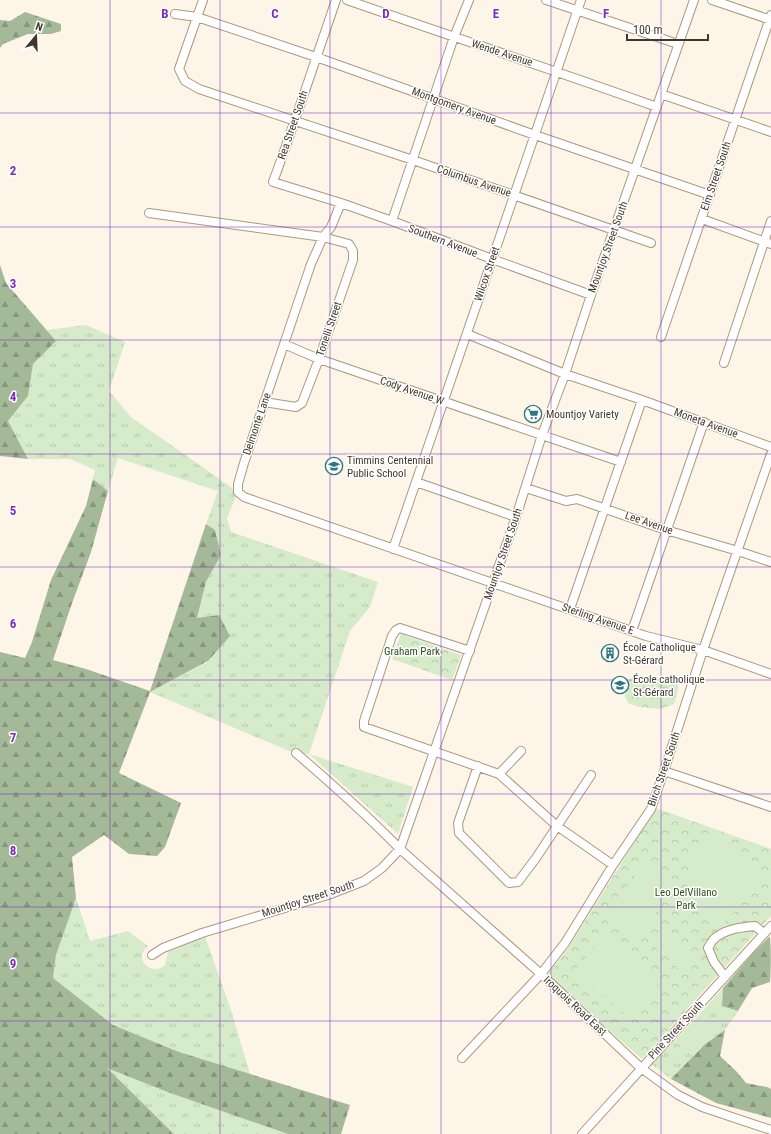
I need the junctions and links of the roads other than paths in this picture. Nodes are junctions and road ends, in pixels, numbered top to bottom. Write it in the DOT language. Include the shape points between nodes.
graph roads {
  1 [pos="203,0"];
  2 [pos="336,0"];
  3 [pos="347,0"];
  4 [pos="469,0"];
  5 [pos="546,0"];
  6 [pos="582,0"];
  7 [pos="694,0"];
  8 [pos="712,0"];
  9 [pos="578,11"];
  10 [pos="175,14"];
  11 [pos="197,17"];
  12 [pos="770,18"];
  13 [pos="454,37"];
  14 [pos="678,44"];
  15 [pos="316,57"];
  16 [pos="557,72"];
  17 [pos="661,94"];
  18 [pos="433,99"];
  19 [pos="657,107"];
  20 [pos="735,120"];
  21 [pos="295,121"];
  22 [pos="771,132"];
  23 [pos="535,135"];
  24 [pos="413,160"];
  25 [pos="635,169"];
  26 [pos="515,195"];
  27 [pos="710,195"];
  28 [pos="341,203"];
  29 [pos="149,213"];
  30 [pos="702,219"];
  31 [pos="392,221"];
  32 [pos="771,221"];
  33 [pos="614,230"];
  34 [pos="323,237"];
  35 [pos="768,242"];
  36 [pos="651,243"];
  37 [pos="492,260"];
  38 [pos="591,295"];
  39 [pos="467,334"];
  40 [pos="661,337"];
  41 [pos="284,344"];
  42 [pos="319,359"];
  43 [pos="724,362"];
  44 [pos="565,374"];
  45 [pos="642,400"];
  46 [pos="264,402"];
  47 [pos="444,402"];
  48 [pos="704,422"];
  49 [pos="542,435"];
  50 [pos="771,447"];
  51 [pos="771,454"];
  52 [pos="621,462"];
  53 [pos="416,482"];
  54 [pos="526,488"];
  55 [pos="604,508"];
  56 [pos="516,517"];
  57 [pos="666,530"];
  58 [pos="393,549"];
  59 [pos="738,551"];
  60 [pos="771,562"];
  61 [pos="493,583"];
  62 [pos="570,609"];
  63 [pos="632,631"];
  64 [pos="703,650"];
  65 [pos="470,651"];
  66 [pos="771,674"];
  67 [pos="435,751"];
  68 [pos="521,751"];
  69 [pos="296,753"];
  70 [pos="478,766"];
  71 [pos="664,771"];
  72 [pos="499,774"];
  73 [pos="591,775"];
  74 [pos="771,807"];
  75 [pos="558,826"];
  76 [pos="400,849"];
  77 [pos="613,865"];
  78 [pos="771,926"];
  79 [pos="764,933"];
  80 [pos="152,955"];
  81 [pos="541,974"];
  82 [pos="725,977"];
  83 [pos="462,1058"];
  84 [pos="641,1068"];
  85 [pos="771,1130"];
  86 [pos="582,1134"];
  1 -- 11 [label="street, Columbus Avenue"];
  2 -- 15 [label="street, Rea Street South"];
  3 -- 13 [label="street, Wende Avenue"];
  4 -- 13 [label="street"];
  5 -- 9 [label="street"];
  6 -- 9 [label="street, Wilcox Street"];
  7 -- 14 [label="street, Mountjoy Street South"];
  8 -- 12 [label="street"];
  9 -- 14 [label="street"];
  9 -- 16 [label="street, Wilcox Street"];
  10 -- 11 [label="street, Montgomery Avenue"];
  11 -- 15 [label="street, Montgomery Avenue"];
  11 -- 21 [label="street, Columbus Avenue" via="179,68 184,81 199,90"];
  12 -- 20 [label="street, Elm Street South"];
  13 -- 16 [label="street, Wende Avenue"];
  13 -- 18 [label="street"];
  14 -- 17 [label="street, Mountjoy Street South"];
  15 -- 18 [label="street, Montgomery Avenue"];
  15 -- 21 [label="street, Rea Street South"];
  16 -- 19 [label="street, Wende Avenue"];
  16 -- 23 [label="street, Wilcox Street"];
  17 -- 19 [label="street, Mountjoy Street South"];
  17 -- 20 [label="street"];
  18 -- 23 [label="street, Montgomery Avenue"];
  18 -- 24 [label="street"];
  19 -- 25 [label="street, Mountjoy Street South"];
  20 -- 22 [label="street"];
  20 -- 27 [label="street, Elm Street South"];
  21 -- 24 [label="street, Columbus Avenue"];
  21 -- 28 [label="street, Rea Street South" via="273,182"];
  23 -- 25 [label="street, Montgomery Avenue"];
  23 -- 26 [label="street, Wilcox Street"];
  24 -- 26 [label="street, Columbus Avenue"];
  24 -- 31 [label="street"];
  25 -- 27 [label="street, Montgomery Avenue"];
  25 -- 33 [label="street, Mountjoy Street South"];
  26 -- 33 [label="street, Columbus Avenue"];
  26 -- 37 [label="street, Wilcox Street"];
  27 -- 30 [label="street, Elm Street South"];
  28 -- 31 [label="street, Southern Avenue"];
  28 -- 34 [label="street, Delmonte Lane" via="331,227"];
  29 -- 34 [label="street"];
  30 -- 35 [label="street"];
  30 -- 40 [label="street, Elm Street South"];
  31 -- 37 [label="street, Southern Avenue"];
  32 -- 35 [label="street"];
  33 -- 36 [label="street, Columbus Avenue"];
  33 -- 38 [label="street, Mountjoy Street South"];
  34 -- 41 [label="street, Delmonte Lane" via="311,264"];
  34 -- 42 [label="street, Tonelli Street" via="349,244 353,251 353,260"];
  35 -- 43 [label="street"];
  37 -- 38 [label="street, Southern Avenue"];
  37 -- 39 [label="street, Wilcox Street"];
  38 -- 44 [label="street, Mountjoy Street South"];
  39 -- 44 [label="street, Moneta Avenue"];
  39 -- 47 [label="street, Wilcox Street"];
  41 -- 42 [label="street, Cody Avenue W"];
  41 -- 46 [label="street, Delmonte Lane"];
  42 -- 46 [label="street, Tonelli Street" via="302,403 296,407"];
  42 -- 47 [label="street, Cody Avenue W"];
  44 -- 45 [label="street, Moneta Avenue"];
  44 -- 49 [label="street, Mountjoy Street South"];
  45 -- 48 [label="street, Moneta Avenue"];
  45 -- 52 [label="street"];
  46 -- 58 [label="street, Delmonte Lane" via="244,463 238,492 244,497"];
  47 -- 49 [label="street, Cody Avenue W"];
  47 -- 53 [label="street, Wilcox Street"];
  48 -- 50 [label="street, Moneta Avenue"];
  48 -- 57 [label="street"];
  49 -- 52 [label="street, Cody Avenue W"];
  49 -- 54 [label="street, Mountjoy Street South"];
  51 -- 59 [label="street, Birch Street South"];
  52 -- 55 [label="street"];
  53 -- 56 [label="street"];
  53 -- 58 [label="street, Wilcox Street"];
  54 -- 55 [label="street, Lee Avenue" via="566,501 577,499"];
  54 -- 56 [label="street, Mountjoy Street South"];
  55 -- 57 [label="street, Lee Avenue"];
  55 -- 62 [label="street"];
  56 -- 61 [label="street, Mountjoy Street South"];
  57 -- 59 [label="street, Lee Avenue"];
  57 -- 63 [label="street"];
  58 -- 61 [label="street, Sterling Avenue E"];
  59 -- 60 [label="street, Lee Avenue"];
  59 -- 64 [label="street, Birch Street South"];
  61 -- 62 [label="street, Sterling Avenue E"];
  61 -- 65 [label="street, Mountjoy Street South"];
  62 -- 63 [label="street, Sterling Avenue E"];
  63 -- 64 [label="street, Sterling Avenue E"];
  64 -- 66 [label="street, Sterling Avenue E"];
  64 -- 71 [label="street, Birch Street South"];
  65 -- 67 [label="street, Mountjoy Street South"];
  65 -- 67 [label="street" via="400,628 392,636 364,727"];
  67 -- 70 [label="street"];
  67 -- 76 [label="street, Mountjoy Street South"];
  68 -- 72 [label="street"];
  69 -- 76 [label="street, Iroquois Road East"];
  70 -- 72 [label="street"];
  70 -- 75 [label="street" via="458,823 459,833 509,883 518,882"];
  71 -- 74 [label="street"];
  71 -- 77 [label="street, Birch Street South" via="651,809"];
  72 -- 75 [label="street"];
  73 -- 75 [label="street"];
  75 -- 77 [label="street"];
  76 -- 80 [label="street, Mountjoy Street South" via="364,882 202,933"];
  76 -- 81 [label="street, Iroquois Road East"];
  77 -- 81 [label="street, Birch Street South" via="565,942"];
  78 -- 79 [label="street, Pine Street South"];
  79 -- 82 [label="street, Pine Street South"];
  79 -- 82 [label="street" via="756,926 740,927 714,939 708,948"];
  81 -- 83 [label="street, Birch Street South"];
  81 -- 84 [label="street, Iroquois Road East"];
  82 -- 84 [label="street, Pine Street South"];
  84 -- 85 [label="street, Iroquois Road East" via="678,1095 702,1107"];
  84 -- 86 [label="street, Pine Street South"];
}
